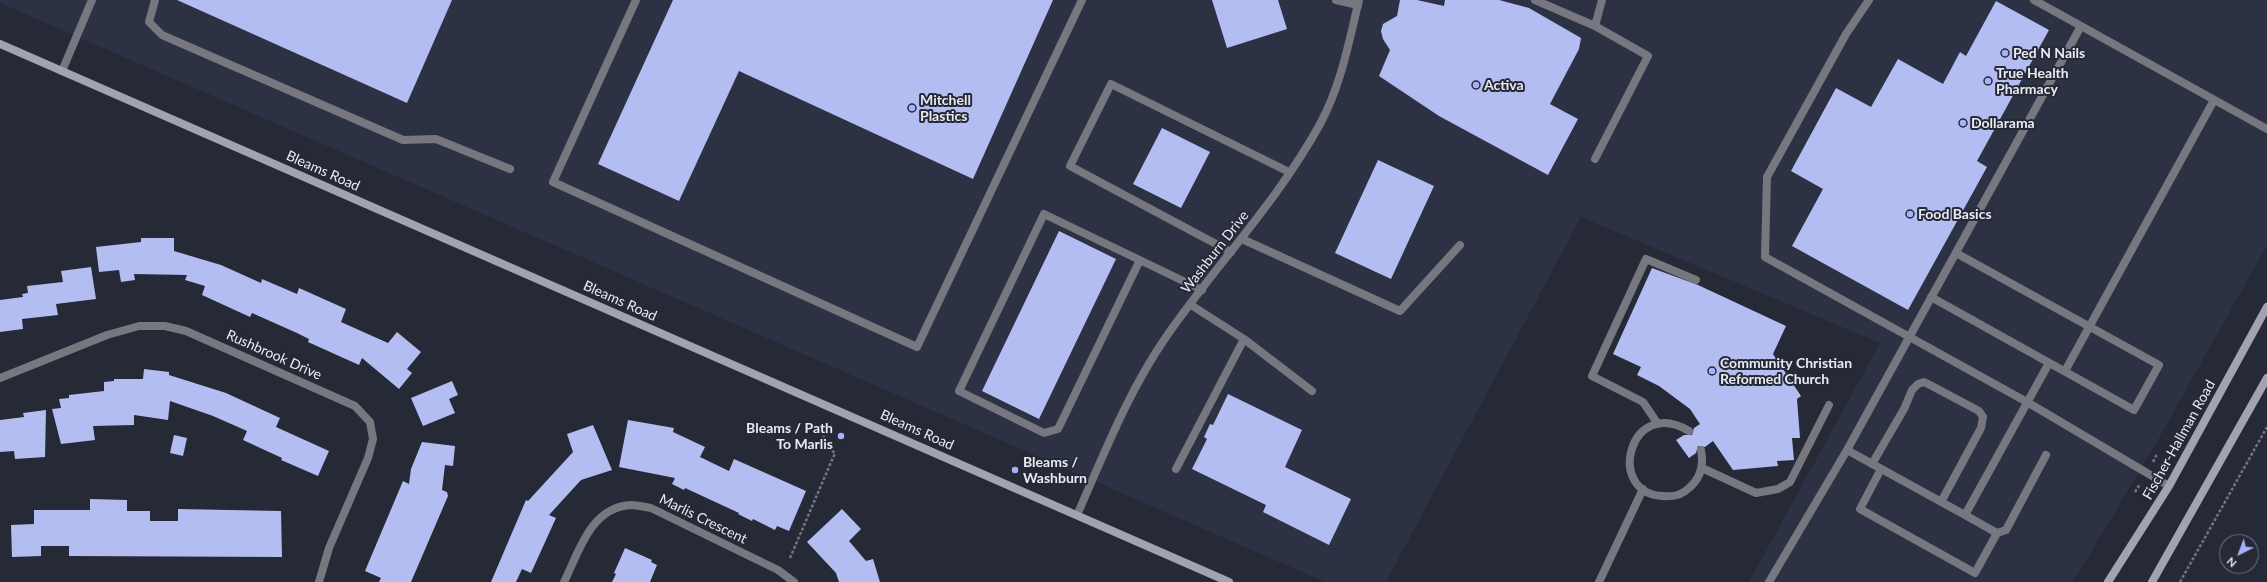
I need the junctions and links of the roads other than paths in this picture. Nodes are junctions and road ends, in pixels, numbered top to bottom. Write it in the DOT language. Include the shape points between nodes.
graph roads {
  1 [pos="155,0"];
  2 [pos="636,0"];
  3 [pos="1082,0"];
  4 [pos="1336,0"];
  5 [pos="1535,0"];
  6 [pos="1602,0"];
  7 [pos="1869,0"];
  8 [pos="2034,0"];
  9 [pos="89,1"];
  10 [pos="1359,2"];
  11 [pos="1595,26"];
  12 [pos="2080,26"];
  13 [pos="0,44"];
  14 [pos="62,71"];
  15 [pos="2214,100"];
  16 [pos="2267,129"];
  17 [pos="1595,159"];
  18 [pos="510,169"];
  19 [pos="1289,172"];
  20 [pos="1242,239"];
  21 [pos="1460,245"];
  22 [pos="1231,252"];
  23 [pos="1956,252"];
  24 [pos="1140,260"];
  25 [pos="1696,280"];
  26 [pos="1202,290"];
  27 [pos="1931,297"];
  28 [pos="1190,305"];
  29 [pos="2267,307"];
  30 [pos="2089,326"];
  31 [pos="1909,337"];
  32 [pos="1244,339"];
  33 [pos="2049,363"];
  34 [pos="2065,371"];
  35 [pos="0,378"];
  36 [pos="2267,378"];
  37 [pos="1312,390"];
  38 [pos="2027,402"];
  39 [pos="1829,405"];
  40 [pos="1658,424"];
  41 [pos="1689,431"];
  42 [pos="1701,450"];
  43 [pos="1847,450"];
  44 [pos="2046,455"];
  45 [pos="1872,464"];
  46 [pos="1702,468"];
  47 [pos="1176,469"];
  48 [pos="1881,469"];
  49 [pos="2169,486"];
  50 [pos="1643,489"];
  51 [pos="1941,502"];
  52 [pos="1077,515"];
  53 [pos="1965,516"];
  54 [pos="1997,533"];
  55 [pos="319,582"];
  56 [pos="564,582"];
  57 [pos="794,582"];
  58 [pos="1229,582"];
  59 [pos="1599,582"];
  60 [pos="1769,582"];
  61 [pos="2108,582"];
  62 [pos="2152,582"];
  1 -- 18 [label="street" via="149,22 162,35 403,140 436,139"];
  2 -- 3 [label="street" via="553,182 917,347"];
  4 -- 10 [label="street"];
  5 -- 11 [label="street"];
  6 -- 11 [label="street"];
  7 -- 31 [label="street" via="1846,34 1767,177 1765,257"];
  8 -- 12 [label="street"];
  9 -- 14 [label="street"];
  10 -- 19 [label="street, Washburn Drive" via="1343,66 1320,123"];
  11 -- 17 [label="street" via="1648,56"];
  12 -- 15 [label="street"];
  12 -- 23 [label="street"];
  13 -- 14 [label="main road, Bleams Road"];
  14 -- 52 [label="main road, Bleams Road"];
  15 -- 16 [label="street"];
  15 -- 30 [label="street"];
  19 -- 20 [label="street, Washburn Drive" via="1269,204"];
  19 -- 22 [label="street" via="1111,84 1070,166"];
  20 -- 21 [label="street" via="1400,312"];
  20 -- 22 [label="street, Washburn Drive"];
  22 -- 26 [label="street, Washburn Drive"];
  23 -- 27 [label="street"];
  23 -- 30 [label="street"];
  24 -- 24 [label="street" via="1044,214 959,391 1044,433 1058,429"];
  24 -- 26 [label="street"];
  25 -- 40 [label="street" via="1646,259 1592,376 1643,402"];
  26 -- 28 [label="street, Washburn Drive"];
  27 -- 31 [label="street"];
  27 -- 33 [label="street"];
  28 -- 32 [label="street"];
  28 -- 52 [label="street, Washburn Drive" via="1132,390"];
  29 -- 49 [label="main road, Fischer-Hallman Road"];
  30 -- 34 [label="street"];
  30 -- 34 [label="street" via="2159,365 2134,410"];
  31 -- 38 [label="street"];
  31 -- 43 [label="street"];
  32 -- 37 [label="street"];
  32 -- 47 [label="street"];
  33 -- 34 [label="street"];
  33 -- 38 [label="street"];
  35 -- 55 [label="street, Rushbrook Drive" via="107,335 139,326 165,326 186,331 355,406 370,422 373,439 368,458 329,548"];
  36 -- 62 [label="main road"];
  38 -- 49 [label="street"];
  38 -- 53 [label="street"];
  39 -- 46 [label="street" via="1790,482 1778,489 1756,493"];
  40 -- 41 [label="street" via="1672,423"];
  40 -- 50 [label="street" via="1637,436 1629,454 1631,473"];
  42 -- 46 [label="street"];
  43 -- 45 [label="street"];
  43 -- 60 [label="street"];
  44 -- 54 [label="street" via="2006,530"];
  45 -- 48 [label="street"];
  45 -- 51 [label="street" via="1912,390 1918,384 1924,382 1979,411 1983,417 1981,428"];
  46 -- 50 [label="street" via="1693,484 1678,495 1658,496"];
  48 -- 51 [label="street"];
  48 -- 54 [label="street" via="1860,509 1975,573"];
  49 -- 61 [label="main road, Fischer-Hallman Road"];
  50 -- 59 [label="street"];
  51 -- 53 [label="street"];
  52 -- 58 [label="main road, Bleams Road"];
  53 -- 54 [label="street"];
  56 -- 57 [label="street, Marlis Crescent" via="590,528 600,516 613,509 630,505 651,508 778,570"];
}
